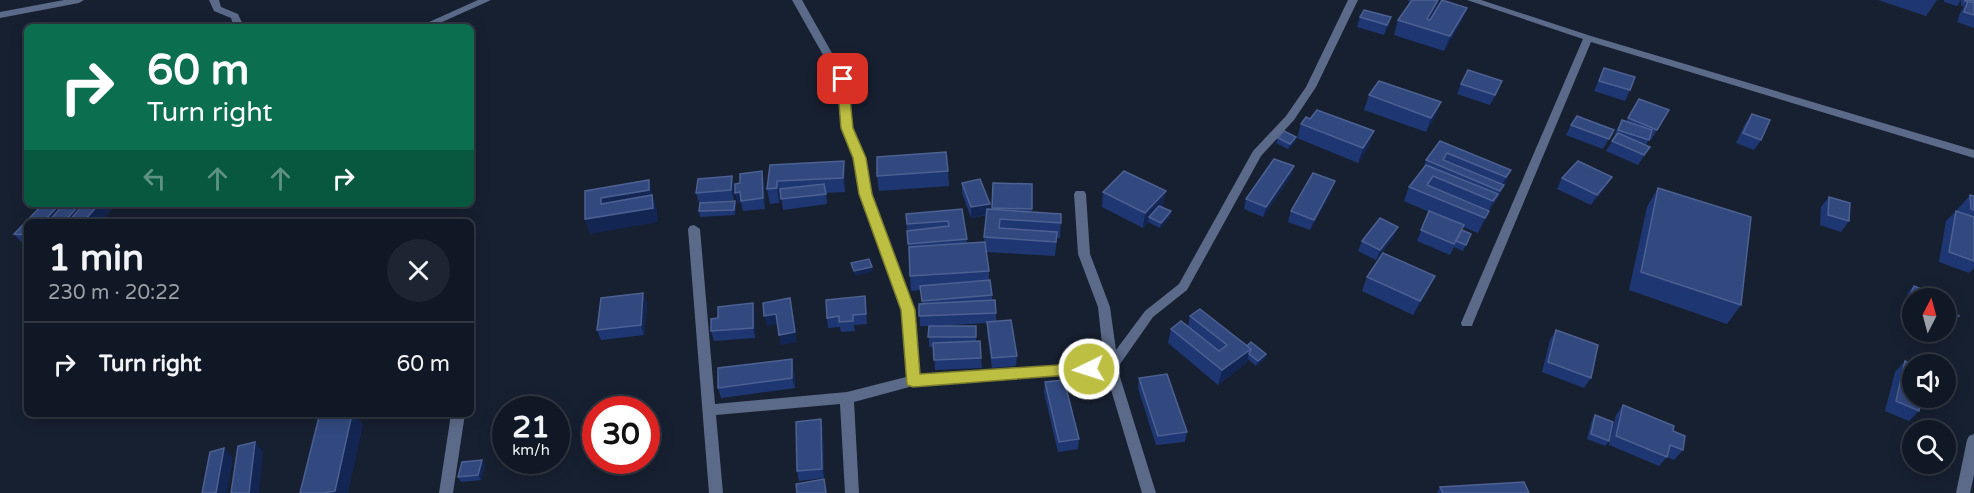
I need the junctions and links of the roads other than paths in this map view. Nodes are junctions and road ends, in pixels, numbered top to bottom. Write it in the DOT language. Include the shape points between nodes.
graph roads {
  1 [pos="79,0"];
  2 [pos="214,0"];
  3 [pos="486,0"];
  4 [pos="798,0"];
  5 [pos="1353,0"];
  6 [pos="1472,0"];
  7 [pos="0,15"];
  8 [pos="238,24"];
  9 [pos="430,24"];
  10 [pos="1588,38"];
  11 [pos="1974,154"];
  12 [pos="1080,194"];
  13 [pos="694,230"];
  14 [pos="1467,323"];
  15 [pos="1111,367"];
  16 [pos="913,381"];
  17 [pos="848,398"];
  18 [pos="708,410"];
  19 [pos="458,417"];
  20 [pos="1974,440"];
  21 [pos="446,493"];
  22 [pos="716,493"];
  23 [pos="852,493"];
  24 [pos="1149,493"];
  25 [pos="1963,493"];
  1 -- 7 [label="street"];
  2 -- 8 [label="street" via="217,9 235,16"];
  3 -- 9 [label="street"];
  4 -- 16 [label="street" via="845,85 847,128 859,158 865,194 908,310"];
  5 -- 15 [label="street" via="1311,87 1290,118 1257,154 1183,288 1149,314"];
  6 -- 10 [label="street"];
  10 -- 11 [label="street"];
  10 -- 14 [label="street"];
  12 -- 15 [label="street" via="1084,254 1104,307"];
  13 -- 18 [label="street"];
  15 -- 16 [label="street"];
  15 -- 24 [label="street"];
  16 -- 17 [label="street"];
  17 -- 18 [label="street"];
  17 -- 23 [label="street"];
  18 -- 22 [label="street"];
  19 -- 21 [label="street"];
  20 -- 25 [label="street"];
}
